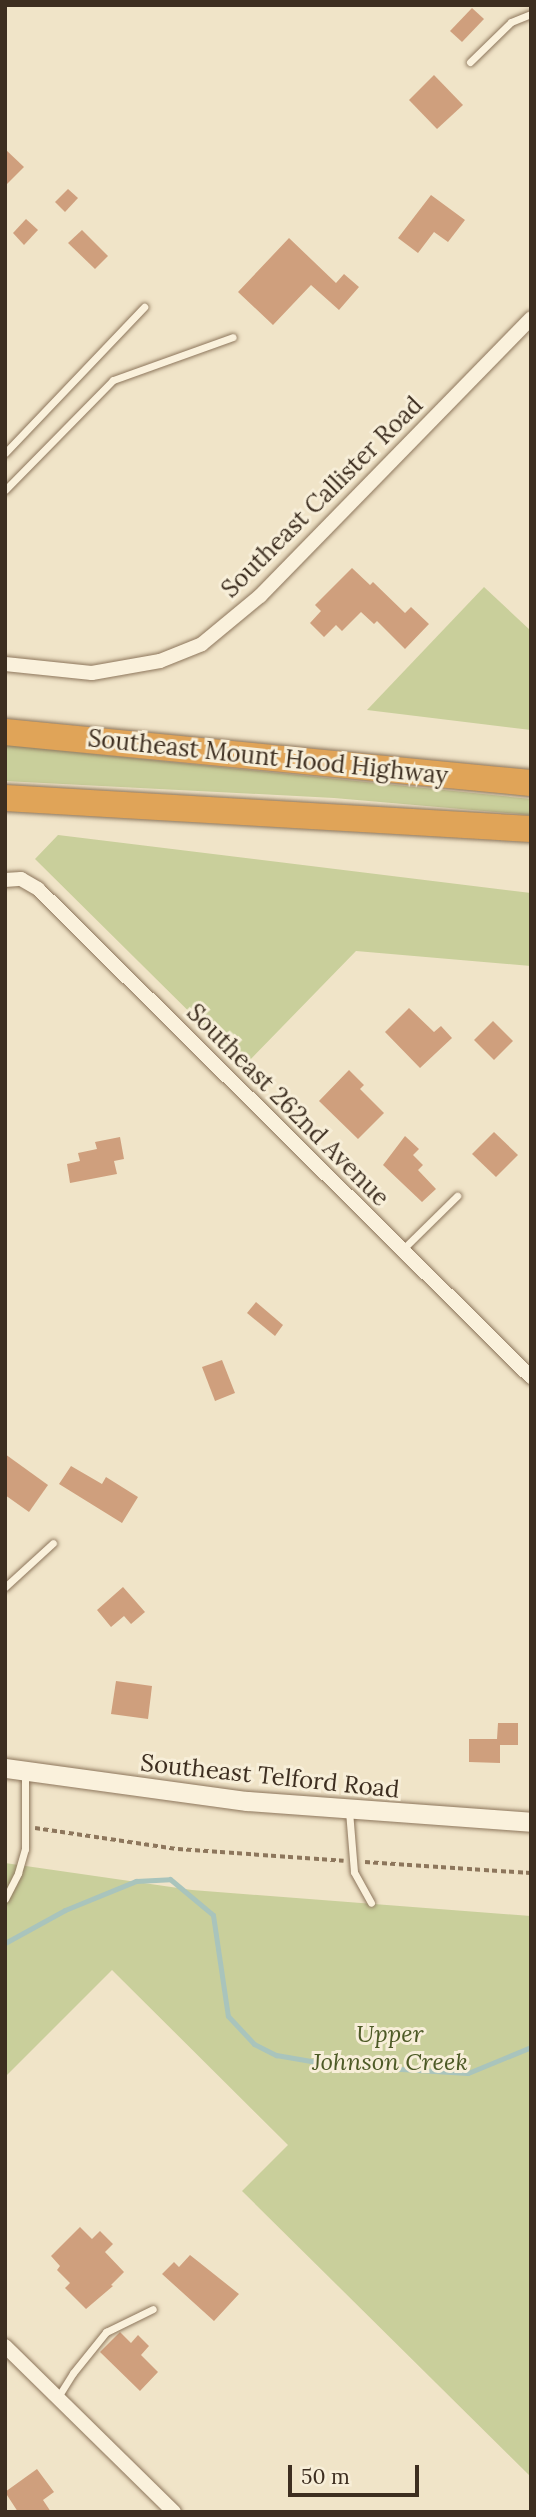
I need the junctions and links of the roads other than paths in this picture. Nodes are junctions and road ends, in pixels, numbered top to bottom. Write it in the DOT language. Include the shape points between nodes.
graph roads {
  1 [pos="531,14"];
  2 [pos="470,62"];
  3 [pos="144,307"];
  4 [pos="531,318"];
  5 [pos="233,337"];
  6 [pos="5,453"];
  7 [pos="5,490"];
  8 [pos="5,664"];
  9 [pos="5,732"];
  10 [pos="531,783"];
  11 [pos="5,798"];
  12 [pos="531,829"];
  13 [pos="6,879"];
  14 [pos="457,1196"];
  15 [pos="402,1250"];
  16 [pos="531,1377"];
  17 [pos="53,1543"];
  18 [pos="5,1587"];
  19 [pos="5,1769"];
  20 [pos="25,1772"];
  21 [pos="349,1810"];
  22 [pos="531,1822"];
  23 [pos="16,1878"];
  24 [pos="5,1887"];
  25 [pos="5,1899"];
  26 [pos="371,1903"];
  27 [pos="153,2309"];
  28 [pos="5,2346"];
  29 [pos="58,2398"];
  30 [pos="174,2512"];
  1 -- 2 [label="lane" via="511,22"];
  3 -- 6 [label="lane"];
  4 -- 8 [label="street, Southeast Callister Road" via="260,596 202,644 160,661 92,673"];
  5 -- 7 [label="lane" via="113,380"];
  9 -- 10 [label="highway, Southeast Mount Hood Highway"];
  11 -- 12 [label="highway, Southeast Mount Hood Highway"];
  13 -- 15 [label="street, Southeast 262nd Avenue" via="21,879 38,889"];
  14 -- 15 [label="lane"];
  15 -- 16 [label="street, Southeast 262nd Avenue"];
  17 -- 18 [label="lane"];
  19 -- 20 [label="street, Southeast Telford Road"];
  20 -- 21 [label="street, Southeast Telford Road"];
  20 -- 23 [label="lane" via="26,1849"];
  21 -- 22 [label="street, Southeast Telford Road"];
  21 -- 26 [label="lane" via="354,1872"];
  23 -- 24 [label="lane"];
  23 -- 25 [label="lane"];
  27 -- 29 [label="lane" via="106,2332"];
  28 -- 29 [label="street"];
  29 -- 30 [label="street"];
}
